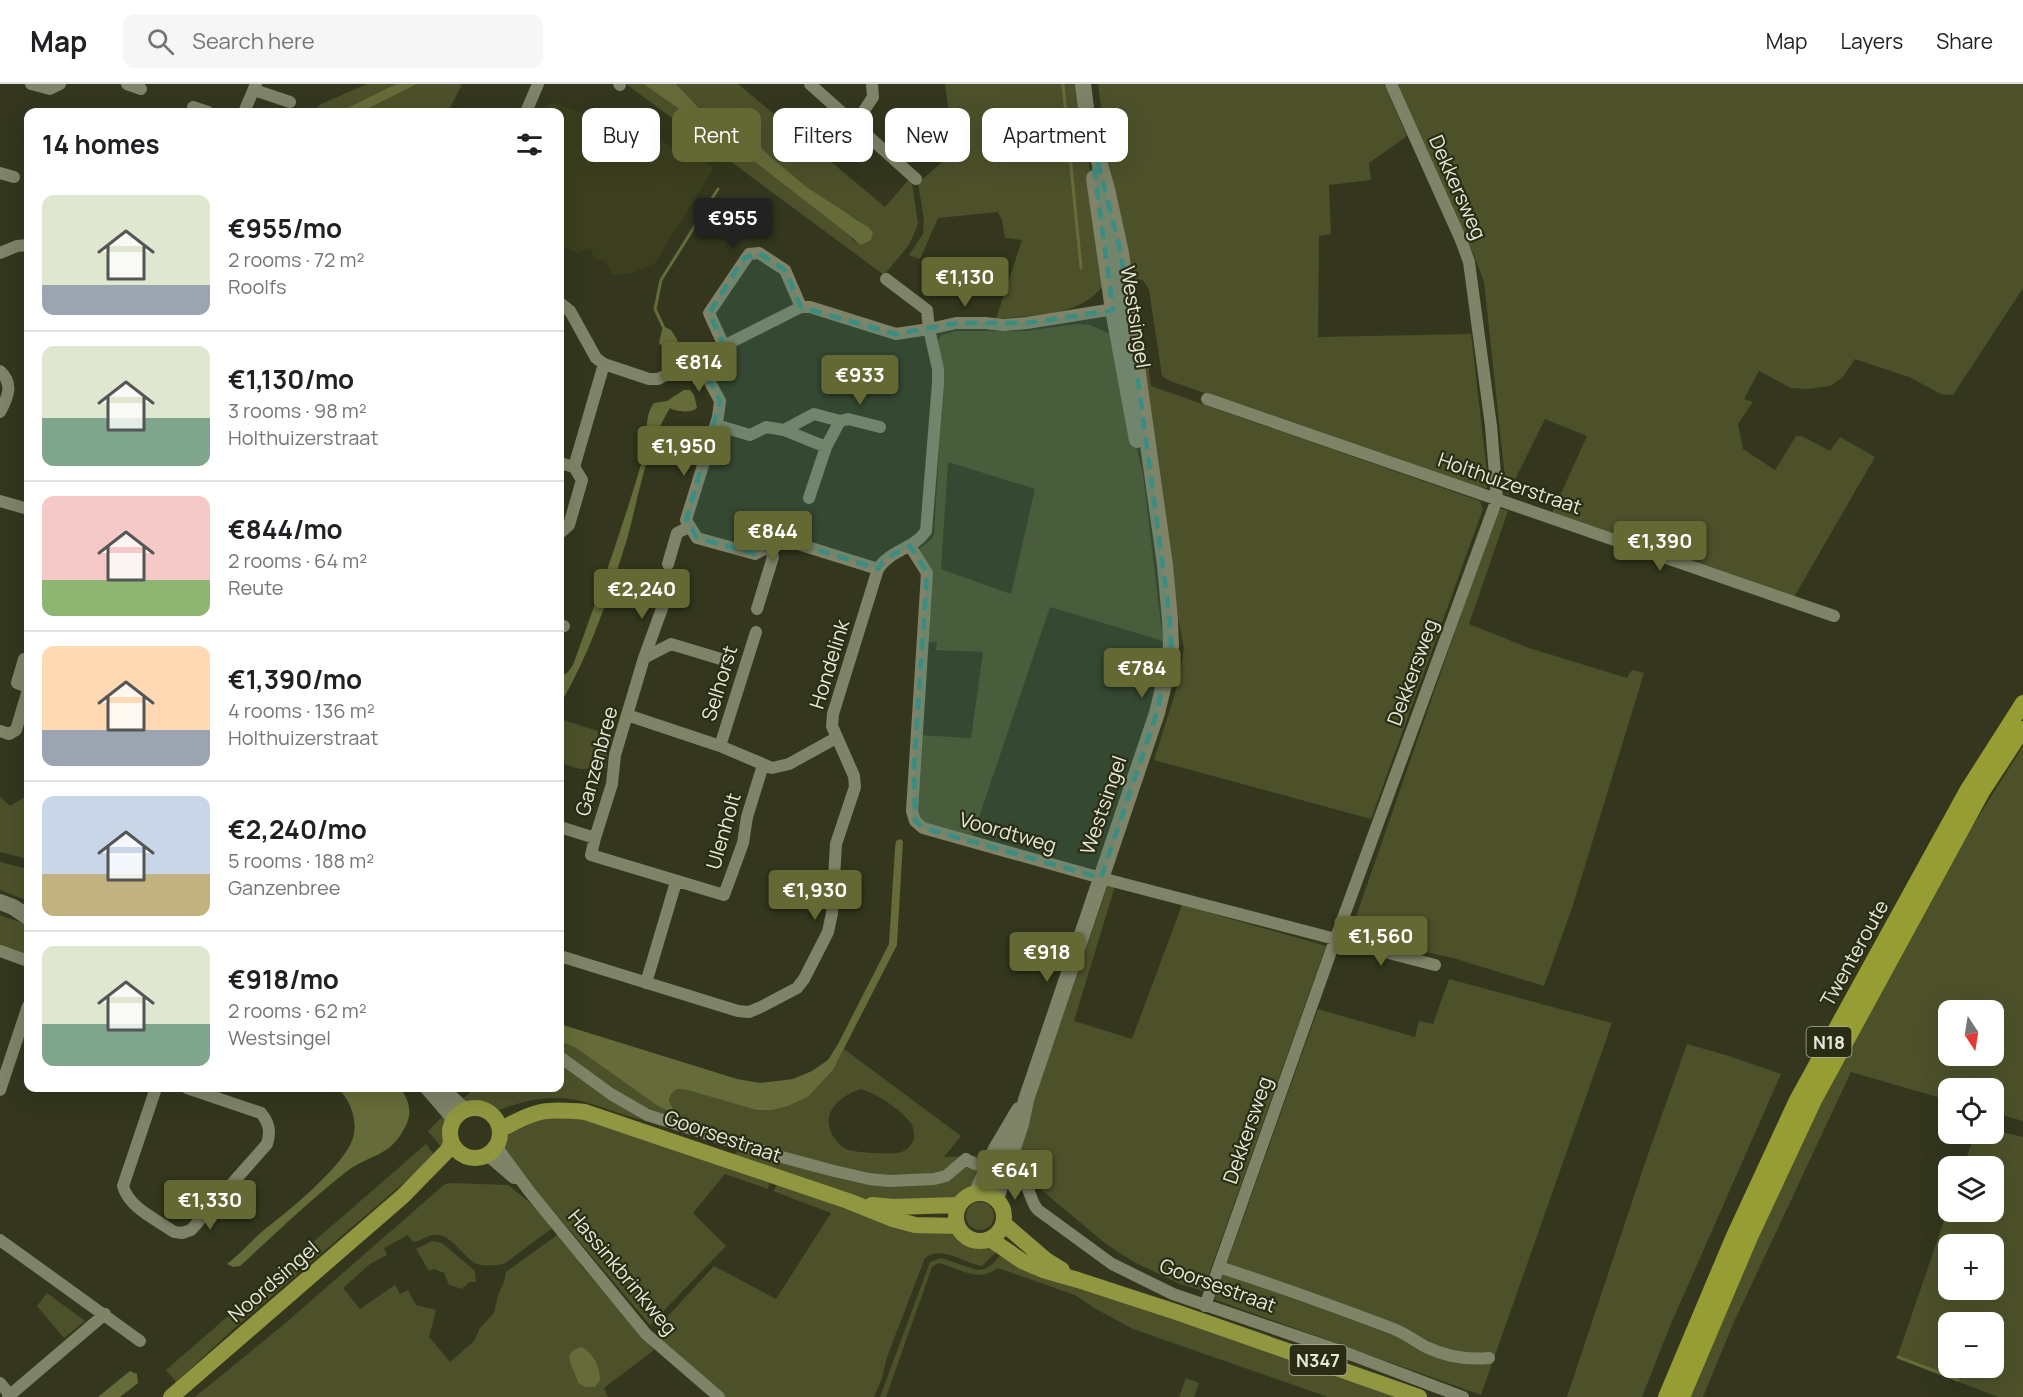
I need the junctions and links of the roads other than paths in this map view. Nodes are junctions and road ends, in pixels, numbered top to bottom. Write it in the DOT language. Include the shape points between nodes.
graph roads {
  1 [pos="31,84"];
  2 [pos="60,84"];
  3 [pos="127,84"];
  4 [pos="538,84"];
  5 [pos="810,84"];
  6 [pos="872,84"];
  7 [pos="1083,84"];
  8 [pos="1391,84"];
  9 [pos="255,87"];
  10 [pos="141,89"];
  11 [pos="290,102"];
  12 [pos="193,107"];
  13 [pos="196,108"];
  14 [pos="246,108"];
  15 [pos="528,108"];
  16 [pos="837,108"];
  17 [pos="866,108"];
  18 [pos="873,140"];
  19 [pos="0,173"];
  20 [pos="14,177"];
  21 [pos="916,179"];
  22 [pos="24,245"];
  23 [pos="0,253"];
  24 [pos="886,279"];
  25 [pos="564,306"];
  26 [pos="801,307"];
  27 [pos="1120,308"];
  28 [pos="929,329"];
  29 [pos="724,346"];
  30 [pos="698,360"];
  31 [pos="604,364"];
  32 [pos="0,371"];
  33 [pos="1207,399"];
  34 [pos="0,412"];
  35 [pos="840,421"];
  36 [pos="716,424"];
  37 [pos="880,427"];
  38 [pos="784,430"];
  39 [pos="826,447"];
  40 [pos="564,464"];
  41 [pos="574,467"];
  42 [pos="809,498"];
  43 [pos="1497,499"];
  44 [pos="0,501"];
  45 [pos="24,508"];
  46 [pos="689,527"];
  47 [pos="564,529"];
  48 [pos="770,546"];
  49 [pos="910,546"];
  50 [pos="668,564"];
  51 [pos="878,569"];
  52 [pos="668,592"];
  53 [pos="757,609"];
  54 [pos="1834,616"];
  55 [pos="756,632"];
  56 [pos="644,658"];
  57 [pos="24,659"];
  58 [pos="724,660"];
  59 [pos="24,687"];
  60 [pos="24,703"];
  61 [pos="2023,703"];
  62 [pos="627,716"];
  63 [pos="2023,729"];
  64 [pos="0,731"];
  65 [pos="836,738"];
  66 [pos="720,746"];
  67 [pos="763,765"];
  68 [pos="564,828"];
  69 [pos="595,838"];
  70 [pos="1101,878"];
  71 [pos="676,882"];
  72 [pos="1335,940"];
  73 [pos="0,951"];
  74 [pos="564,957"];
  75 [pos="24,960"];
  76 [pos="1435,965"];
  77 [pos="646,983"];
  78 [pos="24,1015"];
  79 [pos="5,1058"];
  80 [pos="564,1060"];
  81 [pos="0,1090"];
  82 [pos="155,1092"];
  83 [pos="199,1092"];
  84 [pos="433,1092"];
  85 [pos="443,1092"];
  86 [pos="1026,1100"];
  87 [pos="459,1114"];
  88 [pos="494,1137"];
  89 [pos="456,1148"];
  90 [pos="988,1167"];
  91 [pos="1005,1173"];
  92 [pos="977,1192"];
  93 [pos="996,1199"];
  94 [pos="848,1201"];
  95 [pos="958,1205"];
  96 [pos="1003,1223"];
  97 [pos="957,1226"];
  98 [pos="990,1239"];
  99 [pos="0,1240"];
  100 [pos="1220,1267"];
  101 [pos="1078,1280"];
  102 [pos="1205,1306"];
  103 [pos="105,1314"];
  104 [pos="140,1341"];
  105 [pos="1489,1358"];
  106 [pos="0,1383"];
  107 [pos="9,1396"];
  108 [pos="171,1397"];
  109 [pos="719,1397"];
  110 [pos="1419,1397"];
  111 [pos="1463,1397"];
  112 [pos="1666,1397"];
  113 [pos="1682,1397"];
  1 -- 2 [label="street" via="50,89"];
  3 -- 10 [label="street"];
  4 -- 15 [label="street"];
  5 -- 16 [label="street"];
  6 -- 17 [label="street" via="873,97"];
  7 -- 27 [label="main road, Westsingel"];
  8 -- 43 [label="street, Dekkersweg" via="1468,262"];
  9 -- 11 [label="street"];
  9 -- 14 [label="street"];
  12 -- 13 [label="street"];
  18 -- 21 [label="street"];
  19 -- 20 [label="street"];
  22 -- 23 [label="street"];
  24 -- 28 [label="street" via="927,310"];
  25 -- 31 [label="street" via="596,358"];
  26 -- 28 [label="street" via="896,334"];
  26 -- 29 [label="street"];
  26 -- 29 [label="street" via="785,270 759,253 749,254 710,313"];
  27 -- 28 [label="street" via="1027,323 956,323"];
  27 -- 70 [label="main road, Westsingel" via="1131,417 1158,516 1171,646 1157,713"];
  28 -- 49 [label="street" via="938,383 926,531"];
  29 -- 30 [label="street"];
  30 -- 31 [label="street" via="658,379"];
  30 -- 36 [label="street" via="720,401"];
  31 -- 41 [label="street"];
  32 -- 34 [label="street" via="9,382 9,394"];
  33 -- 43 [label="street, Holthuizerstraat"];
  35 -- 37 [label="street" via="848,419"];
  35 -- 38 [label="street" via="814,414"];
  35 -- 39 [label="street"];
  36 -- 38 [label="street" via="750,435 766,427"];
  36 -- 46 [label="street" via="686,520"];
  38 -- 39 [label="street"];
  39 -- 42 [label="street"];
  40 -- 41 [label="street"];
  41 -- 47 [label="street" via="582,480 569,525"];
  43 -- 54 [label="street, Holthuizerstraat"];
  43 -- 72 [label="street, Dekkersweg"];
  44 -- 45 [label="street"];
  46 -- 48 [label="street" via="697,538 755,554"];
  46 -- 50 [label="street" via="677,533"];
  48 -- 51 [label="street" via="782,539"];
  48 -- 53 [label="street" via="773,557"];
  49 -- 51 [label="street" via="885,559"];
  49 -- 70 [label="street, Voordtweg" via="927,573 914,763 915,821 923,828"];
  51 -- 65 [label="street, Hondelink" via="833,714"];
  52 -- 56 [label="street, Ganzenbree"];
  55 -- 66 [label="street, Selhorst"];
  56 -- 58 [label="street" via="671,644"];
  56 -- 62 [label="street, Ganzenbree"];
  57 -- 59 [label="street" via="17,683"];
  60 -- 64 [label="street" via="16,730 9,734"];
  61 -- 112 [label="highway, Twenteroute / N18" via="1967,791 1797,1100"];
  62 -- 66 [label="street, Selhorst"];
  62 -- 69 [label="street, Ganzenbree"];
  63 -- 113 [label="highway, Twenteroute / N18" via="1983,790 1814,1100"];
  65 -- 67 [label="street, Selhorst" via="789,764 772,768"];
  65 -- 77 [label="street, Hondelink" via="854,776 855,787 836,844 828,932 804,979 791,992 749,1011"];
  66 -- 67 [label="street, Selhorst"];
  67 -- 71 [label="street, Ulenholt" via="743,843 724,895"];
  68 -- 69 [label="street, Ganzenbree"];
  69 -- 71 [label="street, Ulenholt" via="591,855"];
  70 -- 72 [label="street, Voordtweg"];
  70 -- 86 [label="main road, Westsingel"];
  71 -- 77 [label="street"];
  72 -- 76 [label="street, Voordtweg"];
  72 -- 100 [label="street, Dekkersweg"];
  73 -- 75 [label="street"];
  74 -- 77 [label="street, Hondelink"];
  78 -- 79 [label="street"];
  79 -- 81 [label="street"];
  80 -- 90 [label="street, Goorsestraat" via="647,1115 834,1171 889,1181 942,1178 966,1159"];
  82 -- 83 [label="street" via="123,1186 131,1203 174,1232 182,1233 191,1230 267,1144 270,1134 261,1113"];
  84 -- 87 [label="main road"];
  85 -- 87 [label="main road"];
  86 -- 90 [label="main road, Westsingel"];
  86 -- 91 [label="main road, Westsingel"];
  87 -- 88 [label="main road" via="480,1108"];
  87 -- 89 [label="main road" via="450,1132"];
  88 -- 89 [label="main road" via="472,1158"];
  88 -- 94 [label="main road, Goorsestraat" via="534,1113 550,1109 585,1112"];
  88 -- 109 [label="street, Hassinkbrinkweg" via="529,1191 646,1334"];
  89 -- 108 [label="main road, Noordsingel" via="448,1150 403,1196"];
  90 -- 91 [label="street, Goorsestraat"];
  90 -- 92 [label="main road, Westsingel"];
  91 -- 93 [label="main road, Westsingel"];
  91 -- 102 [label="street, Goorsestraat" via="1024,1182 1035,1207 1112,1264"];
  92 -- 93 [label="main road"];
  92 -- 95 [label="main road"];
  93 -- 96 [label="main road" via="1003,1210"];
  94 -- 95 [label="main road, Goorsestraat" via="894,1207"];
  94 -- 97 [label="main road, Goorsestraat" via="904,1222"];
  95 -- 97 [label="main road"];
  96 -- 98 [label="main road"];
  96 -- 101 [label="main road, Goorsestraat / N347" via="1055,1267"];
  97 -- 98 [label="main road, N347" via="968,1238"];
  98 -- 101 [label="main road, Goorsestraat / N347" via="1029,1264"];
  99 -- 103 [label="street"];
  100 -- 102 [label="street, Dekkersweg"];
  100 -- 105 [label="street" via="1396,1330 1426,1347 1473,1360"];
  101 -- 110 [label="main road, Goorsestraat / N347"];
  102 -- 111 [label="street, Goorsestraat"];
  103 -- 104 [label="street"];
  103 -- 107 [label="street"];
  106 -- 107 [label="street"];
}
